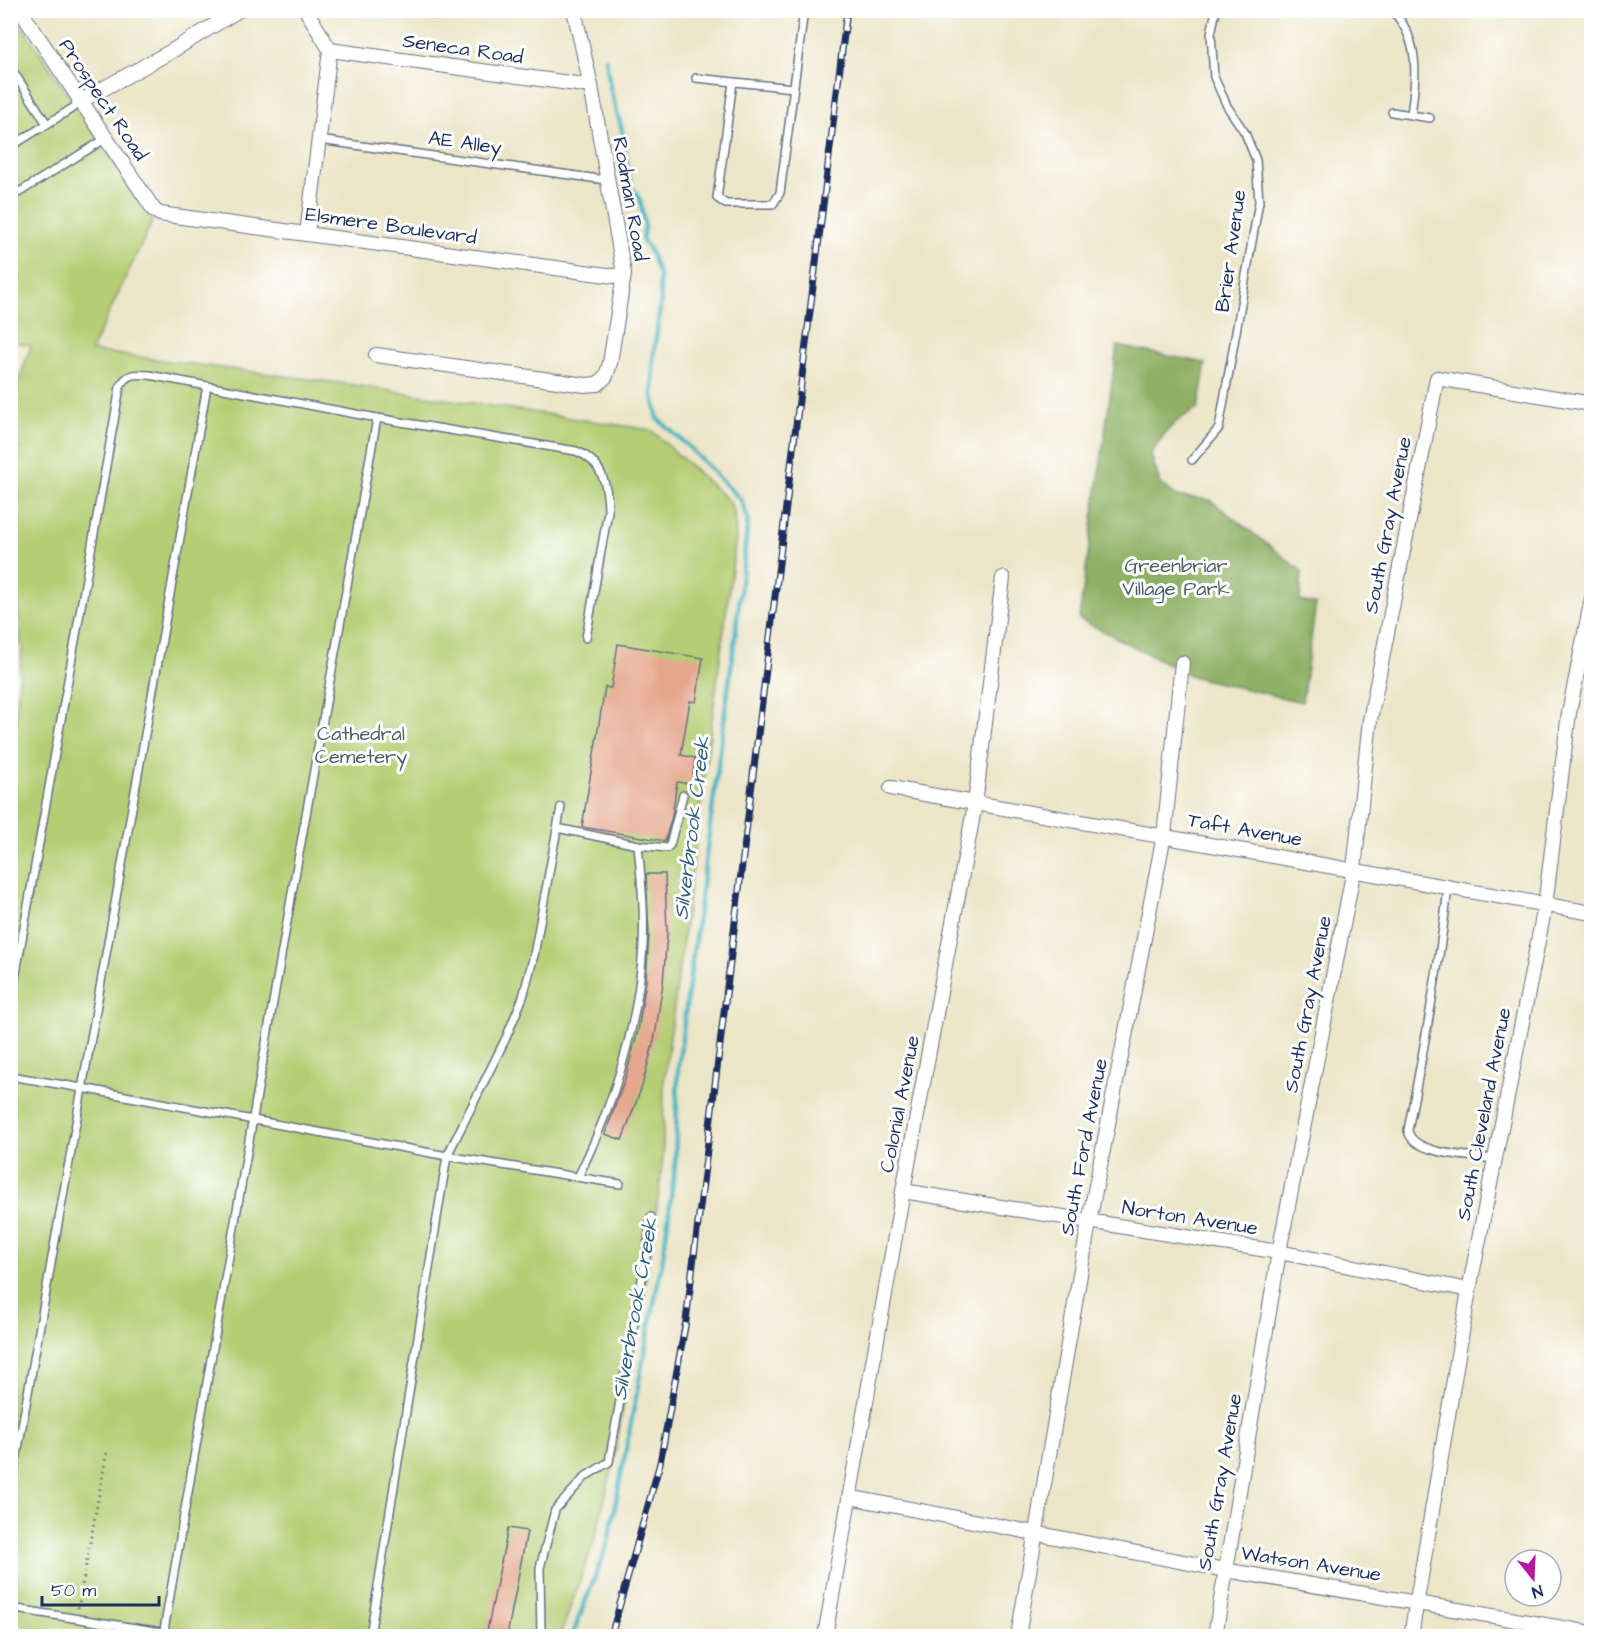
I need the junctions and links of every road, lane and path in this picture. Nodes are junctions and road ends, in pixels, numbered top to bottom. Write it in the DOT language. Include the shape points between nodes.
graph roads {
  1 [pos="20,10"];
  2 [pos="239,10"];
  3 [pos="306,10"];
  4 [pos="574,10"];
  5 [pos="804,10"];
  6 [pos="1216,10"];
  7 [pos="1392,10"];
  8 [pos="330,50"];
  9 [pos="13,71"];
  10 [pos="696,78"];
  11 [pos="733,82"];
  12 [pos="591,86"];
  13 [pos="793,88"];
  14 [pos="80,103"];
  15 [pos="1392,112"];
  16 [pos="1411,114"];
  17 [pos="1430,118"];
  18 [pos="47,124"];
  19 [pos="105,140"];
  20 [pos="319,140"];
  21 [pos="10,147"];
  22 [pos="606,180"];
  23 [pos="10,198"];
  24 [pos="154,210"];
  25 [pos="307,234"];
  26 [pos="624,274"];
  27 [pos="376,355"];
  28 [pos="207,386"];
  29 [pos="1592,404"];
  30 [pos="377,418"];
  31 [pos="1192,460"];
  32 [pos="1003,578"];
  33 [pos="1592,598"];
  34 [pos="586,638"];
  35 [pos="1182,663"];
  36 [pos="891,788"];
  37 [pos="683,795"];
  38 [pos="975,804"];
  39 [pos="561,807"];
  40 [pos="557,828"];
  41 [pos="1164,836"];
  42 [pos="638,846"];
  43 [pos="1354,869"];
  44 [pos="1448,888"];
  45 [pos="1545,906"];
  46 [pos="1592,913"];
  47 [pos="10,1007"];
  48 [pos="10,1076"];
  49 [pos="82,1088"];
  50 [pos="253,1119"];
  51 [pos="447,1156"];
  52 [pos="1495,1159"];
  53 [pos="578,1177"];
  54 [pos="620,1184"];
  55 [pos="903,1191"];
  56 [pos="651,1216"];
  57 [pos="1089,1222"];
  58 [pos="1280,1252"];
  59 [pos="1469,1290"];
  60 [pos="107,1451"];
  61 [pos="10,1494"];
  62 [pos="849,1497"];
  63 [pos="1035,1533"];
  64 [pos="1225,1570"];
  65 [pos="1416,1601"];
  66 [pos="10,1608"];
  67 [pos="76,1619"];
  68 [pos="1592,1633"];
  69 [pos="163,1635"];
  70 [pos="186,1636"];
  71 [pos="370,1636"];
  72 [pos="541,1636"];
  73 [pos="825,1636"];
  74 [pos="1018,1636"];
  75 [pos="1215,1636"];
  76 [pos="1411,1636"];
  1 -- 14 [label="street, Prospect Road"];
  2 -- 14 [label="street"];
  3 -- 8 [label="street"];
  4 -- 12 [label="street, Rodman Road"];
  5 -- 13 [label="lane"];
  6 -- 31 [label="lane, Brier Avenue" via="1212,33 1214,77 1256,160 1259,202 1219,428"];
  7 -- 16 [label="lane" via="1412,42 1416,77"];
  8 -- 12 [label="street, Seneca Road"];
  8 -- 20 [label="street"];
  9 -- 18 [label="lane"];
  10 -- 11 [label="lane"];
  11 -- 13 [label="lane"];
  11 -- 13 [label="lane" via="717,198 726,204 773,204 780,193"];
  12 -- 22 [label="street, Rodman Road"];
  14 -- 18 [label="lane"];
  14 -- 19 [label="street, Prospect Road"];
  15 -- 16 [label="lane"];
  16 -- 17 [label="lane"];
  18 -- 21 [label="lane"];
  19 -- 23 [label="lane"];
  19 -- 24 [label="street, Prospect Road"];
  20 -- 22 [label="lane, AE Alley"];
  20 -- 25 [label="street"];
  22 -- 26 [label="street, Rodman Road"];
  24 -- 25 [label="street, Elsmere Boulevard" via="160,214"];
  25 -- 26 [label="street, Elsmere Boulevard" via="614,276"];
  26 -- 27 [label="street, Rodman Road" via="609,371 598,384"];
  28 -- 30 [label="lane"];
  28 -- 47 [label="lane" via="136,374 124,379 120,387"];
  28 -- 49 [label="lane"];
  29 -- 43 [label="street, South Gray Avenue" via="1437,378 1370,720"];
  30 -- 34 [label="lane" via="576,451 596,464 607,488 608,511"];
  30 -- 50 [label="lane"];
  32 -- 38 [label="street, Colonial Avenue"];
  33 -- 45 [label="street, South Cleveland Avenue" via="1569,712"];
  35 -- 41 [label="street, South Ford Avenue"];
  36 -- 38 [label="street, Taft Avenue"];
  37 -- 42 [label="lane" via="670,845"];
  38 -- 41 [label="street, Taft Avenue"];
  38 -- 55 [label="street, Colonial Avenue"];
  39 -- 40 [label="lane"];
  40 -- 42 [label="lane"];
  40 -- 51 [label="lane" via="523,997"];
  41 -- 43 [label="street, Taft Avenue"];
  41 -- 57 [label="street, South Ford Avenue"];
  42 -- 53 [label="lane" via="643,944 634,1018 599,1136"];
  43 -- 44 [label="street, Taft Avenue"];
  43 -- 58 [label="street, South Gray Avenue"];
  44 -- 45 [label="street, Taft Avenue"];
  44 -- 52 [label="lane" via="1438,971 1409,1136 1432,1150"];
  45 -- 46 [label="street, Taft Avenue"];
  45 -- 52 [label="street, South Cleveland Avenue"];
  48 -- 49 [label="lane"];
  49 -- 50 [label="lane"];
  49 -- 61 [label="lane"];
  50 -- 51 [label="lane"];
  50 -- 69 [label="lane"];
  51 -- 53 [label="lane"];
  51 -- 71 [label="lane"];
  52 -- 59 [label="street, South Cleveland Avenue"];
  53 -- 54 [label="lane"];
  55 -- 57 [label="street, Norton Avenue"];
  55 -- 62 [label="street, Colonial Avenue"];
  56 -- 72 [label="lane" via="609,1462 586,1476 555,1510 540,1568"];
  57 -- 58 [label="street, Norton Avenue"];
  57 -- 63 [label="street, South Ford Avenue"];
  58 -- 59 [label="street, Norton Avenue"];
  58 -- 64 [label="street, South Gray Avenue"];
  59 -- 65 [label="street, South Cleveland Avenue"];
  60 -- 67 [label="path"];
  62 -- 63 [label="street, Watson Avenue"];
  62 -- 73 [label="street, Colonial Avenue"];
  63 -- 64 [label="street, Watson Avenue"];
  63 -- 74 [label="street, South Ford Avenue"];
  64 -- 65 [label="street, Watson Avenue"];
  64 -- 75 [label="street, South Gray Avenue"];
  65 -- 68 [label="street, Watson Avenue"];
  65 -- 76 [label="street, South Cleveland Avenue"];
  66 -- 67 [label="lane"];
  67 -- 69 [label="lane"];
  69 -- 70 [label="lane"];
}
